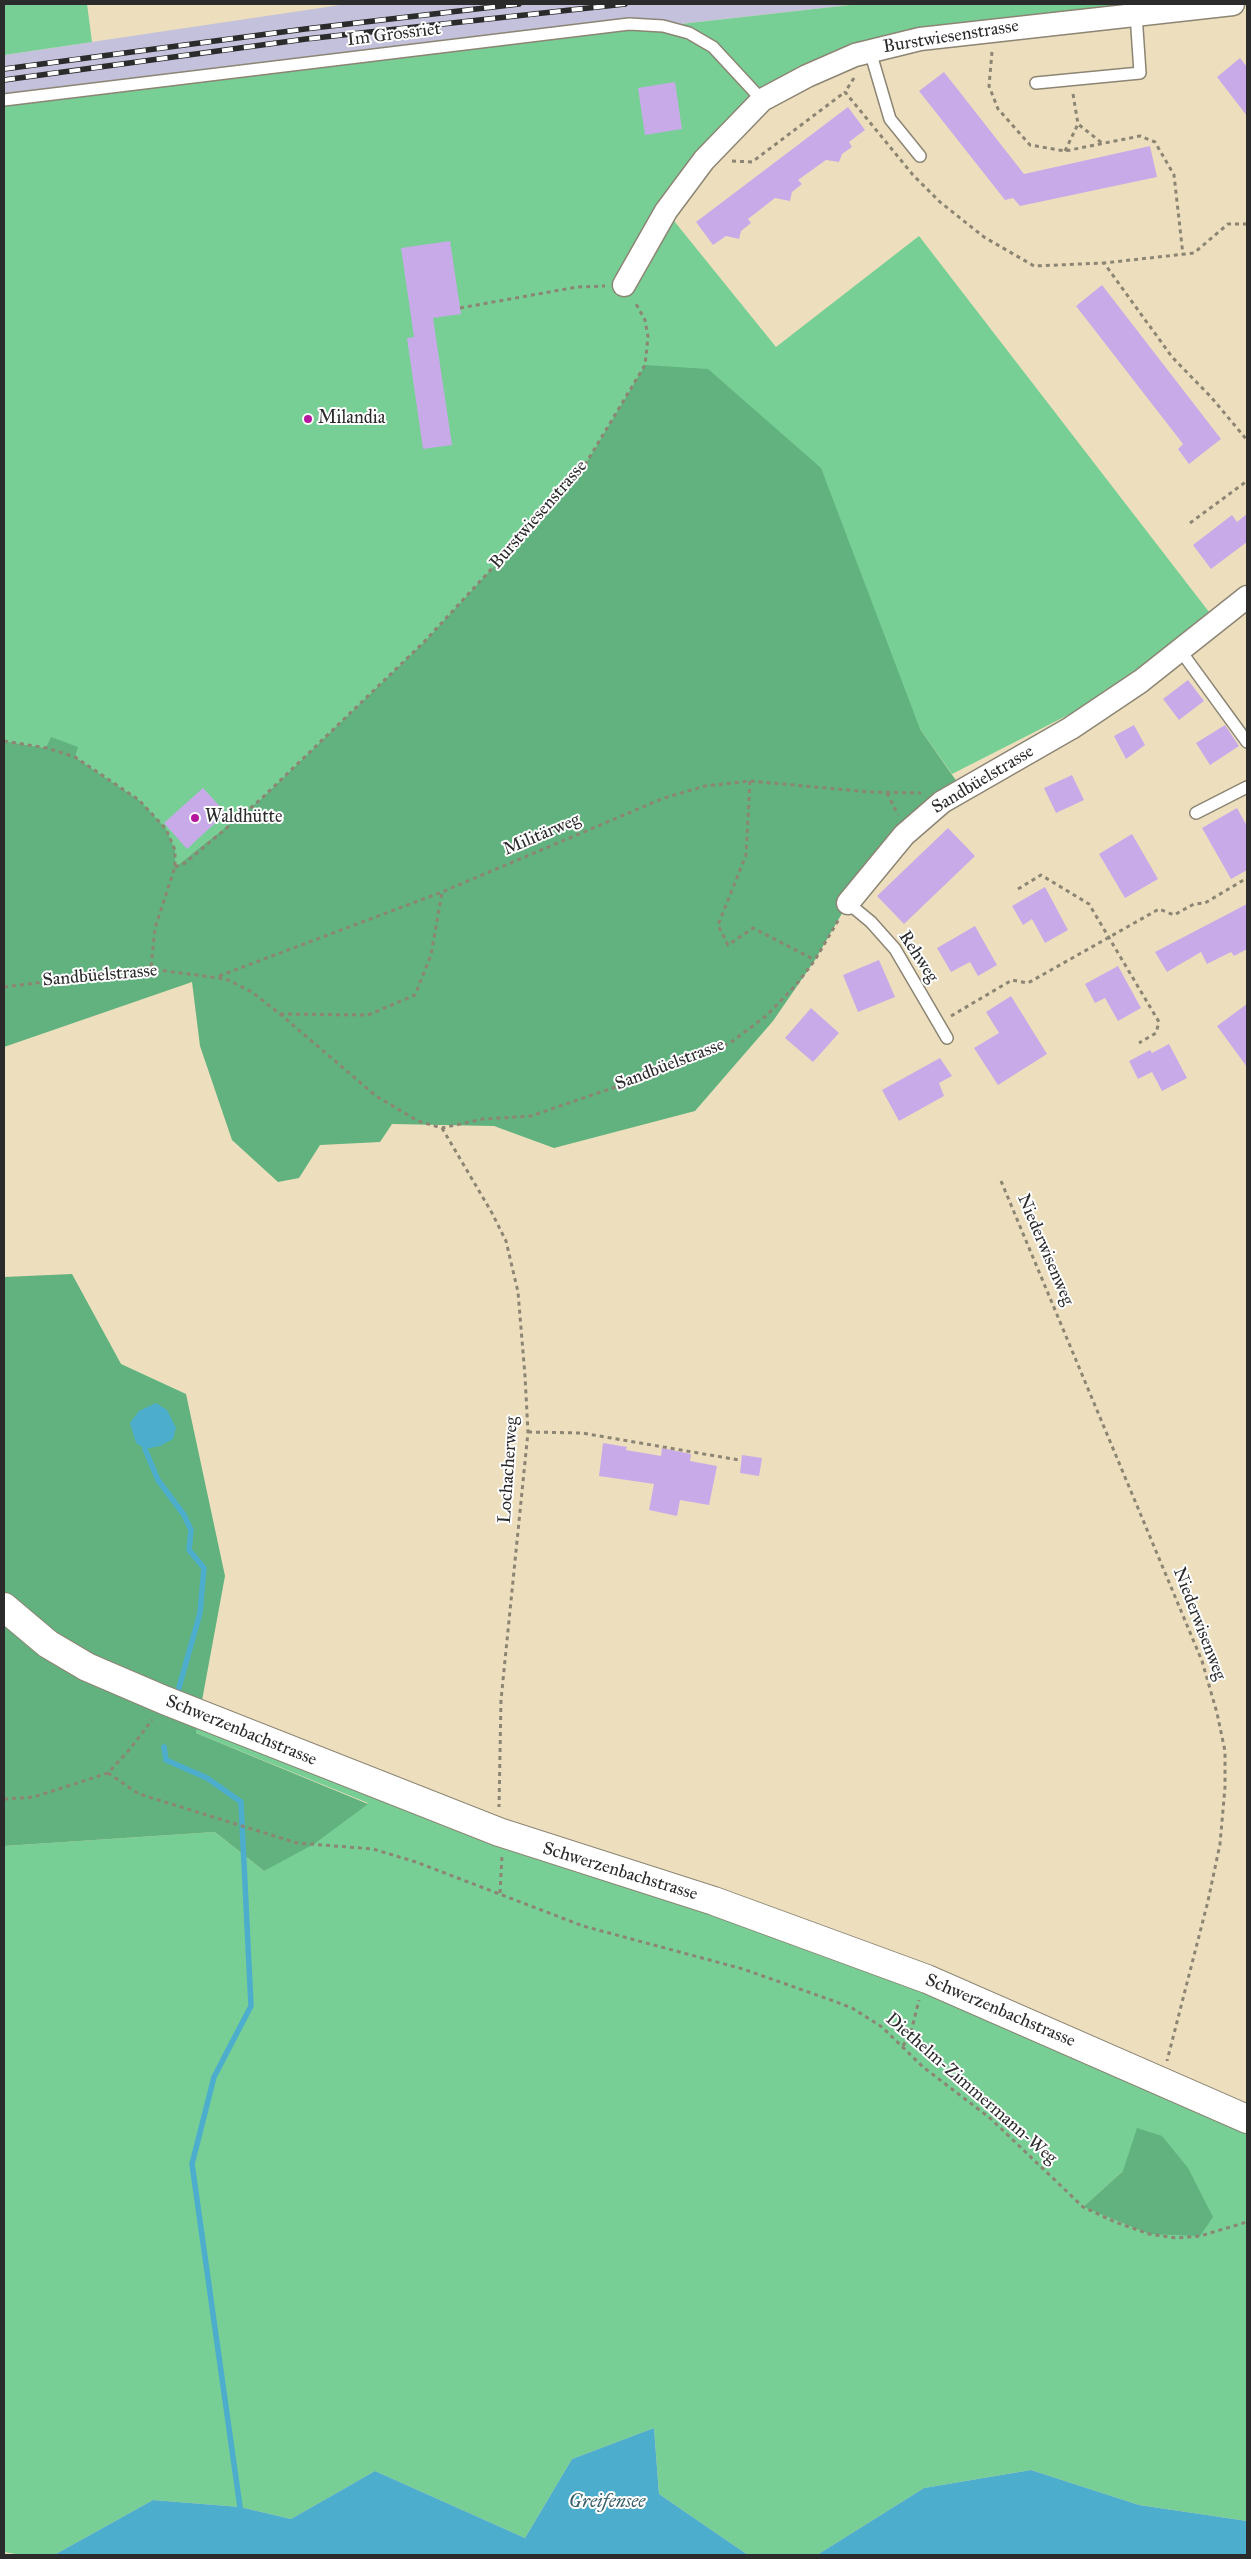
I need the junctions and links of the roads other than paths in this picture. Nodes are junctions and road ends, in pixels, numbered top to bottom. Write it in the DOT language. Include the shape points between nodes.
graph roads {
  1 [pos="1233,4"];
  2 [pos="1136,14"];
  3 [pos="862,53"];
  4 [pos="1036,82"];
  5 [pos="4,100"];
  6 [pos="762,100"];
  7 [pos="920,156"];
  8 [pos="624,285"];
  9 [pos="1247,597"];
  10 [pos="1180,650"];
  11 [pos="1247,742"];
  12 [pos="1247,787"];
  13 [pos="1196,813"];
  14 [pos="848,903"];
  15 [pos="947,1038"];
  16 [pos="4,1607"];
  17 [pos="1247,2119"];
  1 -- 2 [label="street, Burstwiesenstrasse"];
  2 -- 3 [label="street, Burstwiesenstrasse" via="990,29 920,39"];
  2 -- 4 [label="lane" via="1140,73"];
  3 -- 6 [label="street, Burstwiesenstrasse"];
  3 -- 7 [label="lane" via="890,119"];
  5 -- 6 [label="lane, Im Grossriet" via="629,24 662,26 689,34 713,47"];
  6 -- 8 [label="street, Burstwiesenstrasse" via="704,160 666,211"];
  9 -- 10 [label="street, Sandbüelstrasse"];
  10 -- 11 [label="lane"];
  10 -- 14 [label="street, Sandbüelstrasse" via="1142,681 1070,728 942,802 904,835"];
  12 -- 13 [label="lane"];
  14 -- 15 [label="lane, Rehweg" via="871,922 895,949"];
  16 -- 17 [label="street, Schwerzenbachstrasse" via="48,1644 87,1667 498,1846 785,1926 926,1979"];
}
